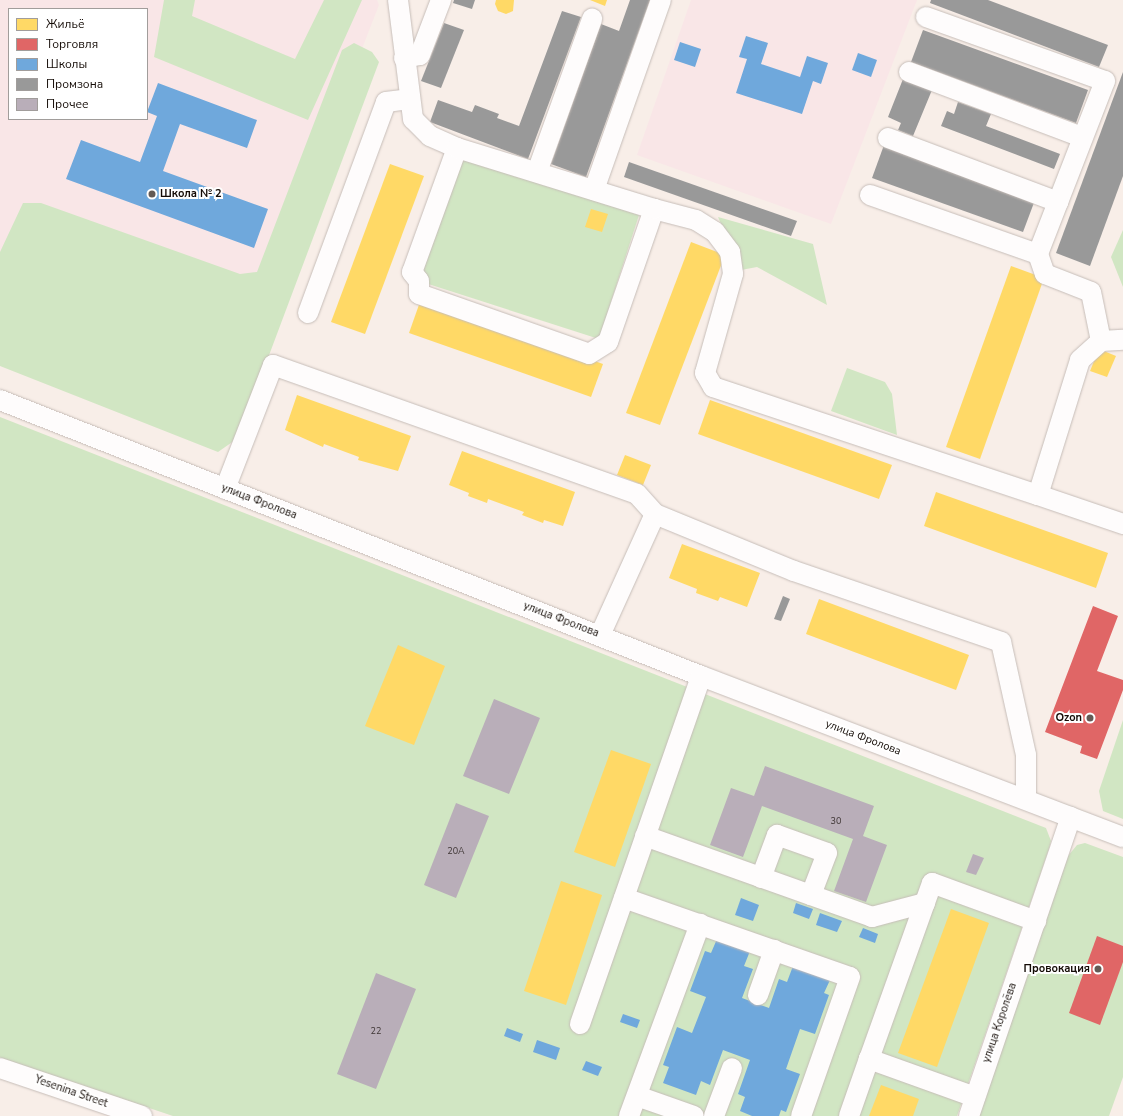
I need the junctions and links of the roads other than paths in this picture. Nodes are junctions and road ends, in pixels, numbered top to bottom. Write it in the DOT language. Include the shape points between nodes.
graph roads {
  1 [pos="398,0"];
  2 [pos="441,0"];
  3 [pos="661,0"];
  4 [pos="926,17"];
  5 [pos="592,19"];
  6 [pos="404,58"];
  7 [pos="909,72"];
  8 [pos="409,99"];
  9 [pos="1082,137"];
  10 [pos="888,138"];
  11 [pos="457,148"];
  12 [pos="537,172"];
  13 [pos="594,190"];
  14 [pos="870,195"];
  15 [pos="1058,202"];
  16 [pos="654,209"];
  17 [pos="1038,254"];
  18 [pos="308,313"];
  19 [pos="1123,340"];
  20 [pos="1101,341"];
  21 [pos="0,400"];
  22 [pos="225,489"];
  23 [pos="1038,495"];
  24 [pos="655,514"];
  25 [pos="1123,524"];
  26 [pos="600,636"];
  27 [pos="701,676"];
  28 [pos="1026,799"];
  29 [pos="1071,817"];
  30 [pos="645,836"];
  31 [pos="1123,837"];
  32 [pos="762,878"];
  33 [pos="811,895"];
  34 [pos="624,898"];
  35 [pos="925,903"];
  36 [pos="1036,921"];
  37 [pos="700,924"];
  38 [pos="774,950"];
  39 [pos="758,995"];
  40 [pos="580,1024"];
  41 [pos="869,1059"];
  42 [pos="0,1068"];
  43 [pos="732,1068"];
  44 [pos="637,1096"];
  45 [pos="975,1097"];
  46 [pos="142,1116"];
  47 [pos="629,1116"];
  48 [pos="694,1116"];
  49 [pos="714,1116"];
  50 [pos="801,1116"];
  51 [pos="849,1116"];
  52 [pos="969,1116"];
  1 -- 6 [label="street"];
  2 -- 6 [label="street" via="420,56"];
  3 -- 13 [label="street"];
  4 -- 9 [label="street" via="1105,81"];
  5 -- 12 [label="street"];
  6 -- 8 [label="street"];
  7 -- 9 [label="street"];
  8 -- 11 [label="street" via="413,119 430,136"];
  8 -- 18 [label="street" via="386,102"];
  9 -- 15 [label="street"];
  10 -- 15 [label="street"];
  11 -- 12 [label="street"];
  11 -- 16 [label="street" via="412,272 419,281 419,294 589,354 608,342"];
  12 -- 13 [label="street"];
  13 -- 16 [label="street"];
  14 -- 17 [label="street"];
  15 -- 17 [label="street"];
  16 -- 23 [label="street" via="696,220 716,232 730,252 733,274 729,294 705,373 713,387"];
  17 -- 20 [label="street" via="1045,274 1092,292"];
  19 -- 20 [label="street"];
  20 -- 23 [label="street" via="1080,360"];
  21 -- 22 [label="street, улица Фролова"];
  22 -- 24 [label="street" via="273,365 637,494"];
  22 -- 26 [label="street, улица Фролова"];
  23 -- 25 [label="street"];
  24 -- 26 [label="street"];
  24 -- 28 [label="street" via="794,571 1001,642 1026,755"];
  26 -- 27 [label="street, улица Фролова"];
  27 -- 28 [label="street, улица Фролова"];
  27 -- 30 [label="street"];
  28 -- 29 [label="street, улица Фролова"];
  29 -- 31 [label="street, улица Фролова"];
  29 -- 36 [label="street, улица Королёва"];
  30 -- 32 [label="street"];
  30 -- 34 [label="street"];
  32 -- 33 [label="street"];
  32 -- 33 [label="street" via="777,835 827,853"];
  33 -- 35 [label="street" via="872,917"];
  34 -- 37 [label="street"];
  34 -- 40 [label="street"];
  35 -- 36 [label="street" via="932,883"];
  35 -- 41 [label="street"];
  36 -- 45 [label="street, улица Королёва"];
  37 -- 38 [label="street"];
  37 -- 44 [label="street"];
  38 -- 39 [label="street"];
  38 -- 50 [label="street" via="850,977"];
  41 -- 45 [label="street"];
  41 -- 51 [label="street"];
  42 -- 46 [label="street, Yesenina Street"];
  43 -- 49 [label="street"];
  44 -- 47 [label="street"];
  44 -- 48 [label="street"];
  45 -- 52 [label="street, улица Королёва"];
}
